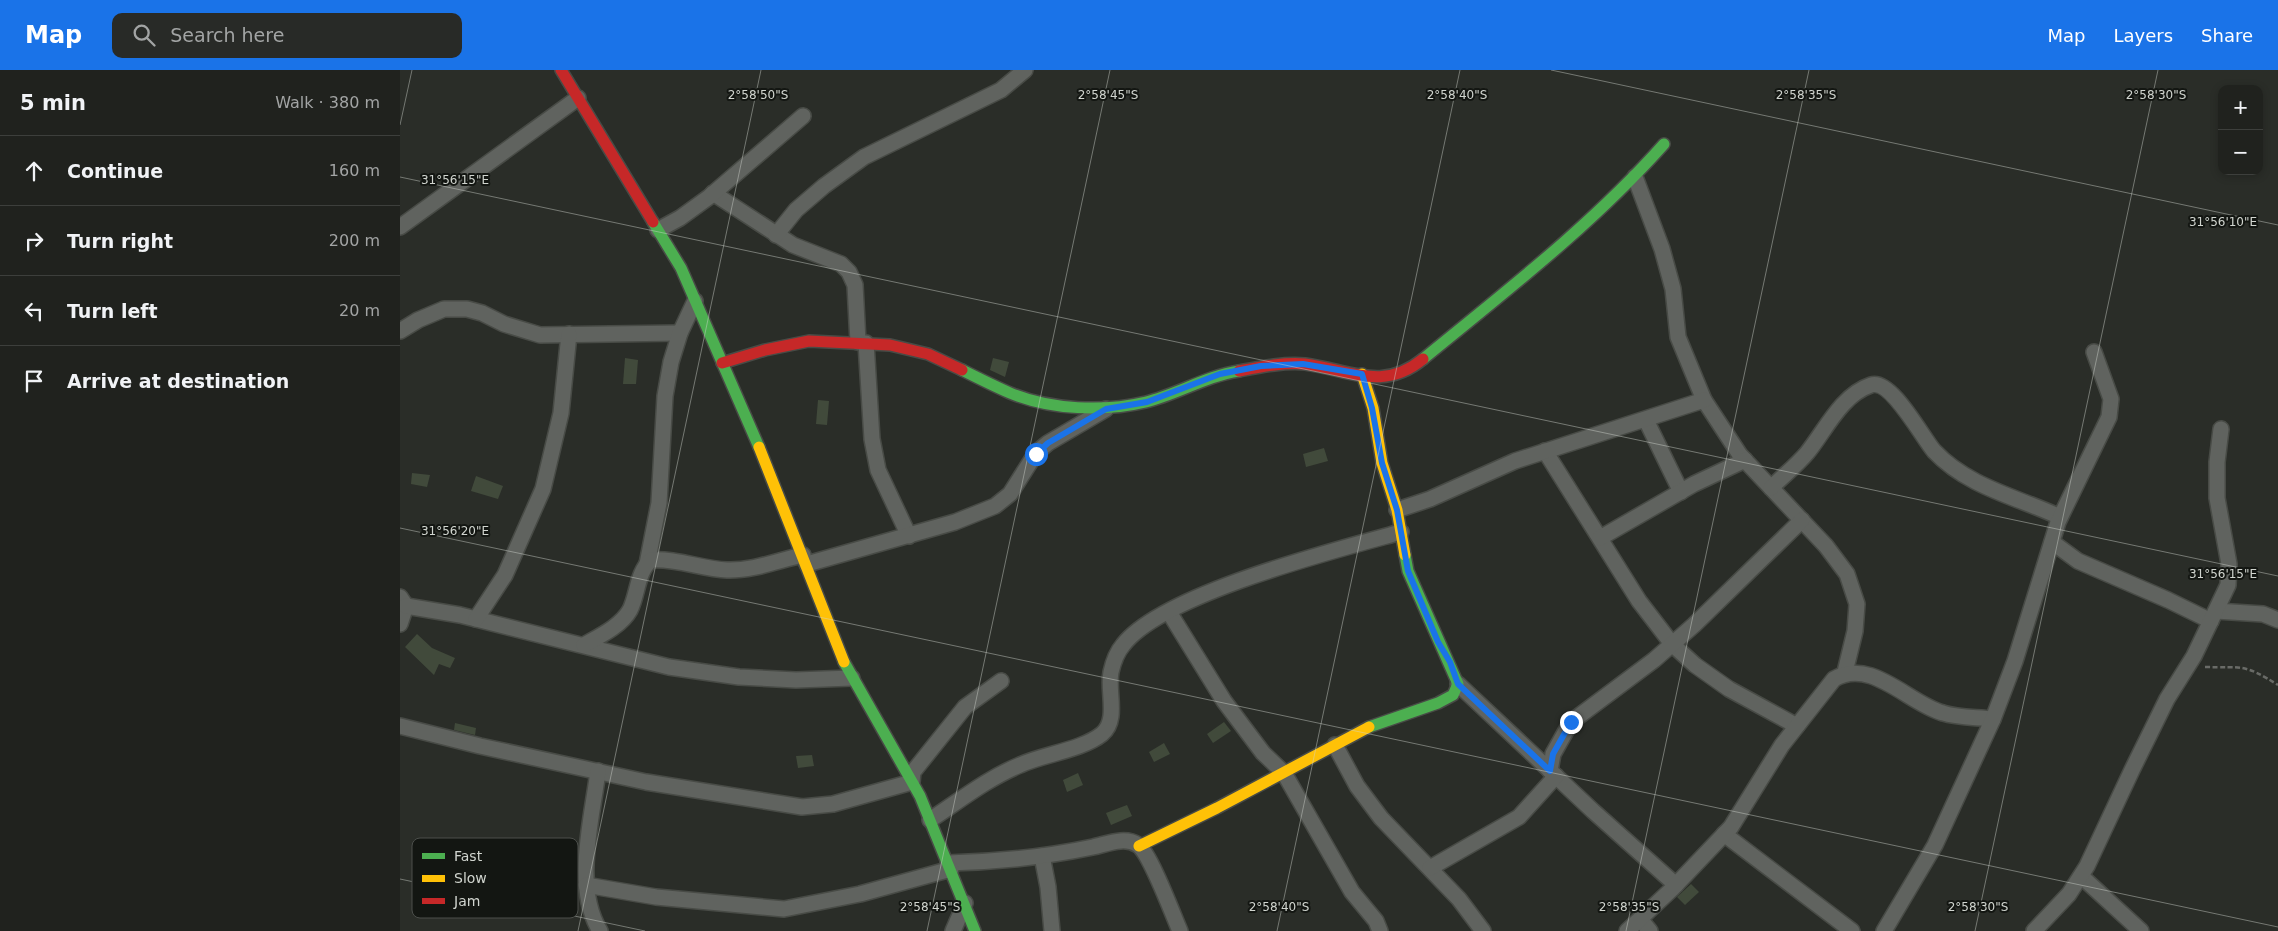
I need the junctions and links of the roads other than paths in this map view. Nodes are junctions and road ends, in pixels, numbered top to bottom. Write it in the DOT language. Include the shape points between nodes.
graph roads {
  1 [pos="561,70"];
  2 [pos="1025,70"];
  3 [pos="578,98"];
  4 [pos="803,116"];
  5 [pos="1664,144"];
  6 [pos="1635,177"];
  7 [pos="713,193"];
  8 [pos="400,226"];
  9 [pos="658,230"];
  10 [pos="776,235"];
  11 [pos="695,301"];
  12 [pos="400,331"];
  13 [pos="680,333"];
  14 [pos="569,334"];
  15 [pos="862,343"];
  16 [pos="2094,352"];
  17 [pos="722,363"];
  18 [pos="1362,374"];
  19 [pos="1704,400"];
  20 [pos="1106,409"];
  21 [pos="1646,420"];
  22 [pos="2221,429"];
  23 [pos="1545,451"];
  24 [pos="1745,460"];
  25 [pos="1772,488"];
  26 [pos="1681,492"];
  27 [pos="1397,510"];
  28 [pos="2060,517"];
  29 [pos="1802,520"];
  30 [pos="1401,532"];
  31 [pos="909,536"];
  32 [pos="1600,538"];
  33 [pos="2052,542"];
  34 [pos="805,559"];
  35 [pos="647,564"];
  36 [pos="403,601"];
  37 [pos="1169,612"];
  38 [pos="2214,616"];
  39 [pos="476,619"];
  40 [pos="2278,620"];
  41 [pos="400,624"];
  42 [pos="1672,644"];
  43 [pos="584,645"];
  44 [pos="1845,672"];
  45 [pos="852,678"];
  46 [pos="1000,681"];
  47 [pos="1458,684"];
  48 [pos="1993,719"];
  49 [pos="400,726"];
  50 [pos="1797,726"];
  51 [pos="1335,745"];
  52 [pos="598,772"];
  53 [pos="1284,772"];
  54 [pos="1553,773"];
  55 [pos="912,782"];
  56 [pos="930,820"];
  57 [pos="1724,834"];
  58 [pos="1139,846"];
  59 [pos="1042,856"];
  60 [pos="949,866"];
  61 [pos="1430,868"];
  62 [pos="2081,876"];
  63 [pos="586,884"];
  64 [pos="1676,885"];
  65 [pos="965,902"];
  66 [pos="1640,919"];
  67 [pos="600,931"];
  68 [pos="953,931"];
  69 [pos="975,931"];
  70 [pos="1052,931"];
  71 [pos="1180,931"];
  72 [pos="1380,931"];
  73 [pos="1483,931"];
  74 [pos="1628,931"];
  75 [pos="1650,931"];
  76 [pos="1852,931"];
  77 [pos="1884,931"];
  78 [pos="2034,931"];
  79 [pos="2141,931"];
  1 -- 3 [label="street"];
  2 -- 10 [label="street" via="1001,90 864,157 803,204"];
  3 -- 8 [label="street"];
  3 -- 9 [label="street"];
  4 -- 7 [label="street"];
  5 -- 6 [label="street"];
  6 -- 18 [label="street" via="1569,239 1410,370 1392,378"];
  6 -- 19 [label="street" via="1673,289 1678,337"];
  7 -- 9 [label="street"];
  7 -- 10 [label="street"];
  9 -- 11 [label="street"];
  10 -- 15 [label="street" via="815,256 841,264 849,272 855,285"];
  11 -- 13 [label="street"];
  11 -- 17 [label="street"];
  12 -- 14 [label="street" via="444,309 467,309 540,335"];
  13 -- 14 [label="street"];
  13 -- 35 [label="street" via="666,396 659,503"];
  14 -- 39 [label="street" via="561,413 543,489 505,575"];
  15 -- 17 [label="street" via="809,341"];
  15 -- 20 [label="street" via="890,345 928,354 1012,394 1051,404"];
  15 -- 31 [label="street" via="878,470"];
  16 -- 28 [label="street" via="2111,399 2110,417"];
  17 -- 34 [label="street"];
  18 -- 20 [label="street" via="1303,364 1261,366 1220,374 1147,402"];
  18 -- 27 [label="street" via="1382,463"];
  19 -- 21 [label="street"];
  19 -- 24 [label="street"];
  20 -- 31 [label="street" via="1056,438 1036,454 1014,488 995,506"];
  21 -- 23 [label="street"];
  21 -- 26 [label="street"];
  22 -- 38 [label="street" via="2216,462 2217,498 2229,571 2228,586"];
  23 -- 27 [label="street"];
  23 -- 32 [label="street"];
  24 -- 25 [label="street"];
  24 -- 26 [label="street"];
  25 -- 28 [label="street" via="1806,454 1853,395 1877,384 1888,390 1934,450 1955,471"];
  25 -- 29 [label="street"];
  26 -- 32 [label="street"];
  27 -- 30 [label="street"];
  28 -- 33 [label="street"];
  29 -- 42 [label="street"];
  29 -- 44 [label="street" via="1847,574 1857,604 1855,631"];
  30 -- 37 [label="street" via="1302,560"];
  30 -- 47 [label="street" via="1408,571"];
  31 -- 34 [label="street"];
  32 -- 42 [label="street" via="1639,601"];
  33 -- 38 [label="street" via="2078,561"];
  33 -- 48 [label="street" via="2015,661"];
  34 -- 35 [label="street" via="729,570 664,560 651,560"];
  34 -- 45 [label="street"];
  35 -- 43 [label="street" via="643,567 629,612 619,623"];
  36 -- 39 [label="street"];
  36 -- 41 [label="street"];
  37 -- 53 [label="street" via="1224,701 1263,753"];
  37 -- 56 [label="street" via="1145,624 1116,655 1110,673 1111,711 1102,734 1021,764"];
  38 -- 40 [label="street" via="2264,614"];
  38 -- 62 [label="street" via="2140,752"];
  39 -- 43 [label="street"];
  42 -- 50 [label="street" via="1729,689"];
  42 -- 54 [label="street" via="1571,722 1553,754"];
  43 -- 45 [label="street" via="669,667 739,677"];
  44 -- 48 [label="street" via="1864,672 1943,713"];
  44 -- 50 [label="street" via="1834,679"];
  45 -- 55 [label="street"];
  46 -- 55 [label="street" via="964,707 912,772"];
  47 -- 51 [label="street" via="1453,695 1438,703 1364,729"];
  47 -- 54 [label="street"];
  48 -- 77 [label="street" via="1935,845"];
  49 -- 52 [label="street"];
  50 -- 57 [label="street"];
  51 -- 53 [label="street"];
  51 -- 61 [label="street" via="1357,786 1381,818"];
  52 -- 55 [label="street" via="802,807 841,802"];
  52 -- 63 [label="street"];
  53 -- 58 [label="street"];
  53 -- 72 [label="street" via="1352,892 1376,921"];
  54 -- 61 [label="street" via="1519,817"];
  54 -- 64 [label="street"];
  55 -- 56 [label="street"];
  56 -- 60 [label="street"];
  57 -- 64 [label="street"];
  57 -- 76 [label="street"];
  58 -- 59 [label="street" via="1115,841"];
  58 -- 71 [label="street"];
  59 -- 60 [label="street"];
  59 -- 70 [label="street"];
  60 -- 63 [label="street" via="860,894 784,908 656,897"];
  60 -- 65 [label="street"];
  61 -- 73 [label="street" via="1460,899"];
  62 -- 78 [label="street" via="2069,894"];
  62 -- 79 [label="street"];
  63 -- 67 [label="street" via="592,918"];
  64 -- 66 [label="street"];
  65 -- 68 [label="street"];
  65 -- 69 [label="street"];
  66 -- 74 [label="street"];
  66 -- 75 [label="street"];
}
